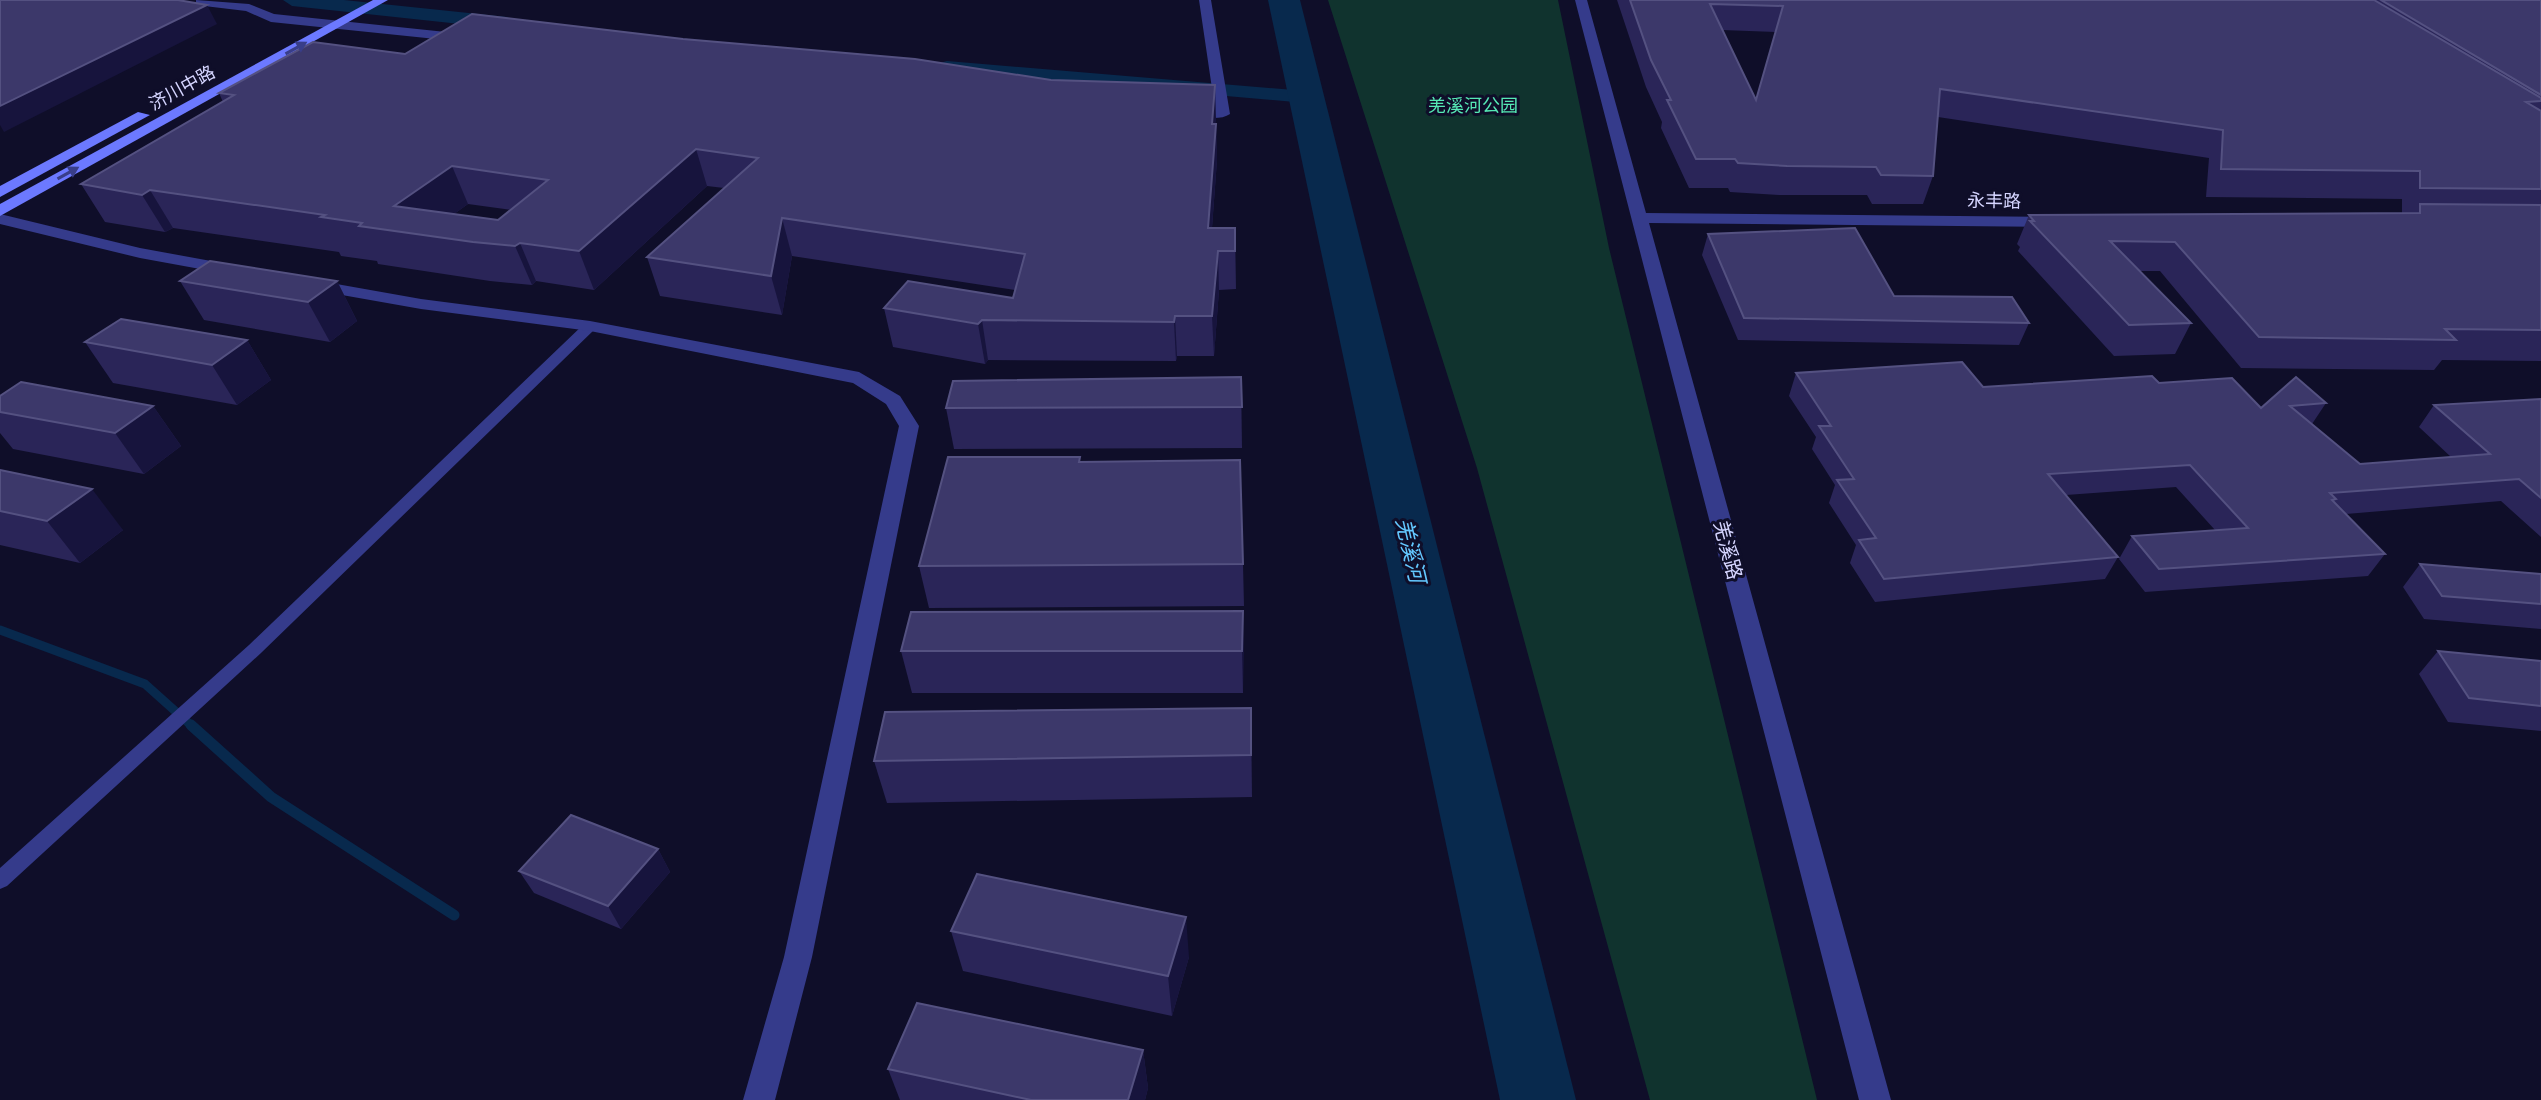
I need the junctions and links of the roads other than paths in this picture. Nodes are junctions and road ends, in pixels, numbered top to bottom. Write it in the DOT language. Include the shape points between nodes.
graph roads {
  1 [pos="355,0"];
  2 [pos="382,0"];
  3 [pos="1205,0"];
  4 [pos="1581,0"];
  5 [pos="201,2"];
  6 [pos="319,20"];
  7 [pos="343,22"];
  8 [pos="477,39"];
  9 [pos="1176,109"];
  10 [pos="0,192"];
  11 [pos="0,211"];
  12 [pos="1639,218"];
  13 [pos="0,219"];
  14 [pos="2066,222"];
  15 [pos="249,273"];
  16 [pos="296,281"];
  17 [pos="590,326"];
  18 [pos="0,880"];
  19 [pos="759,1100"];
  20 [pos="1875,1100"];
  1 -- 6 [label="main road, 济川中路"];
  2 -- 7 [label="main road, 济川中路"];
  3 -- 9 [label="street" via="1223,114"];
  4 -- 12 [label="street, 羌溪路"];
  5 -- 6 [label="street" via="249,8 271,18"];
  6 -- 7 [label="street"];
  6 -- 10 [label="main road, 济川中路"];
  7 -- 8 [label="street"];
  11 -- 7 [label="main road, 济川中路, one-way"];
  12 -- 14 [label="street, 永丰路"];
  12 -- 20 [label="street, 羌溪路"];
  13 -- 15 [label="street"];
  16 -- 17 [label="street"];
  17 -- 18 [label="lane" via="255,649"];
  17 -- 19 [label="street" via="859,378 893,400 909,426 798,957"];
}
